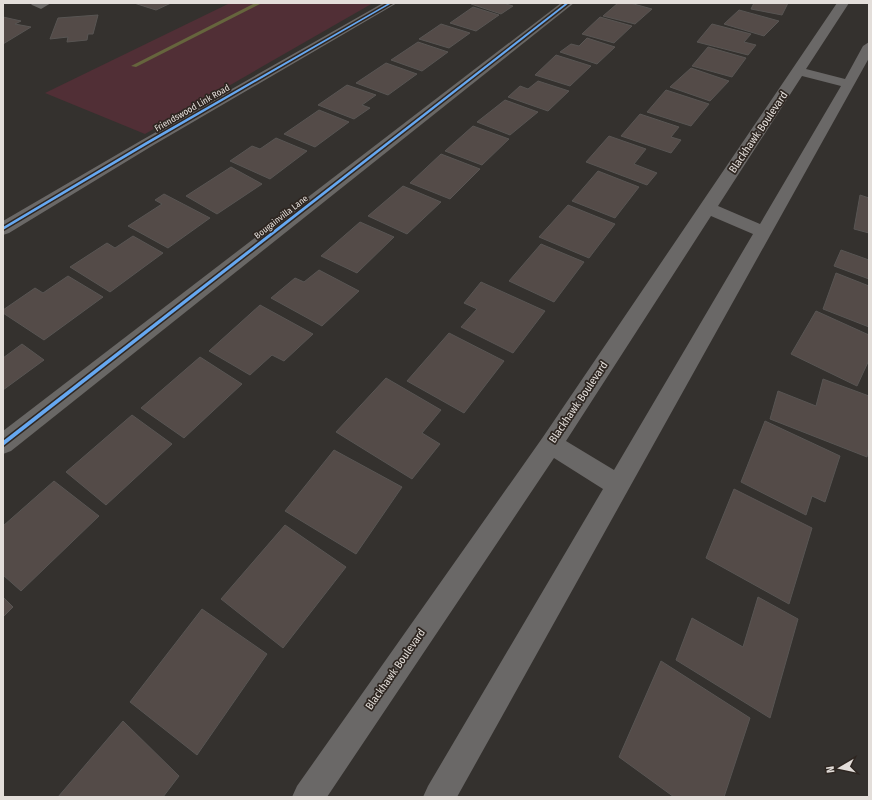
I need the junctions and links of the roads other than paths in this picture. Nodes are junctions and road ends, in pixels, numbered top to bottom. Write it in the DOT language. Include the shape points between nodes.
graph roads {
  1 [pos="36,3"];
  2 [pos="45,3"];
  3 [pos="391,3"];
  4 [pos="568,3"];
  5 [pos="843,3"];
  6 [pos="869,46"];
  7 [pos="798,71"];
  8 [pos="849,84"];
  9 [pos="707,208"];
  10 [pos="3,229"];
  11 [pos="764,232"];
  12 [pos="3,444"];
  13 [pos="551,444"];
  14 [pos="619,486"];
  15 [pos="308,797"];
  16 [pos="439,797"];
  1 -- 2 [label="street"];
  3 -- 10 [label="main road, Friendswood Link Road"];
  4 -- 12 [label="street, Bougainvilla Lane"];
  5 -- 7 [label="main road, Blackhawk Boulevard"];
  6 -- 8 [label="main road"];
  7 -- 8 [label="main road"];
  7 -- 9 [label="main road, Blackhawk Boulevard"];
  8 -- 11 [label="main road"];
  9 -- 11 [label="main road"];
  9 -- 13 [label="main road, Blackhawk Boulevard"];
  11 -- 14 [label="main road"];
  13 -- 14 [label="main road"];
  13 -- 15 [label="main road, Blackhawk Boulevard"];
  14 -- 16 [label="main road"];
}
